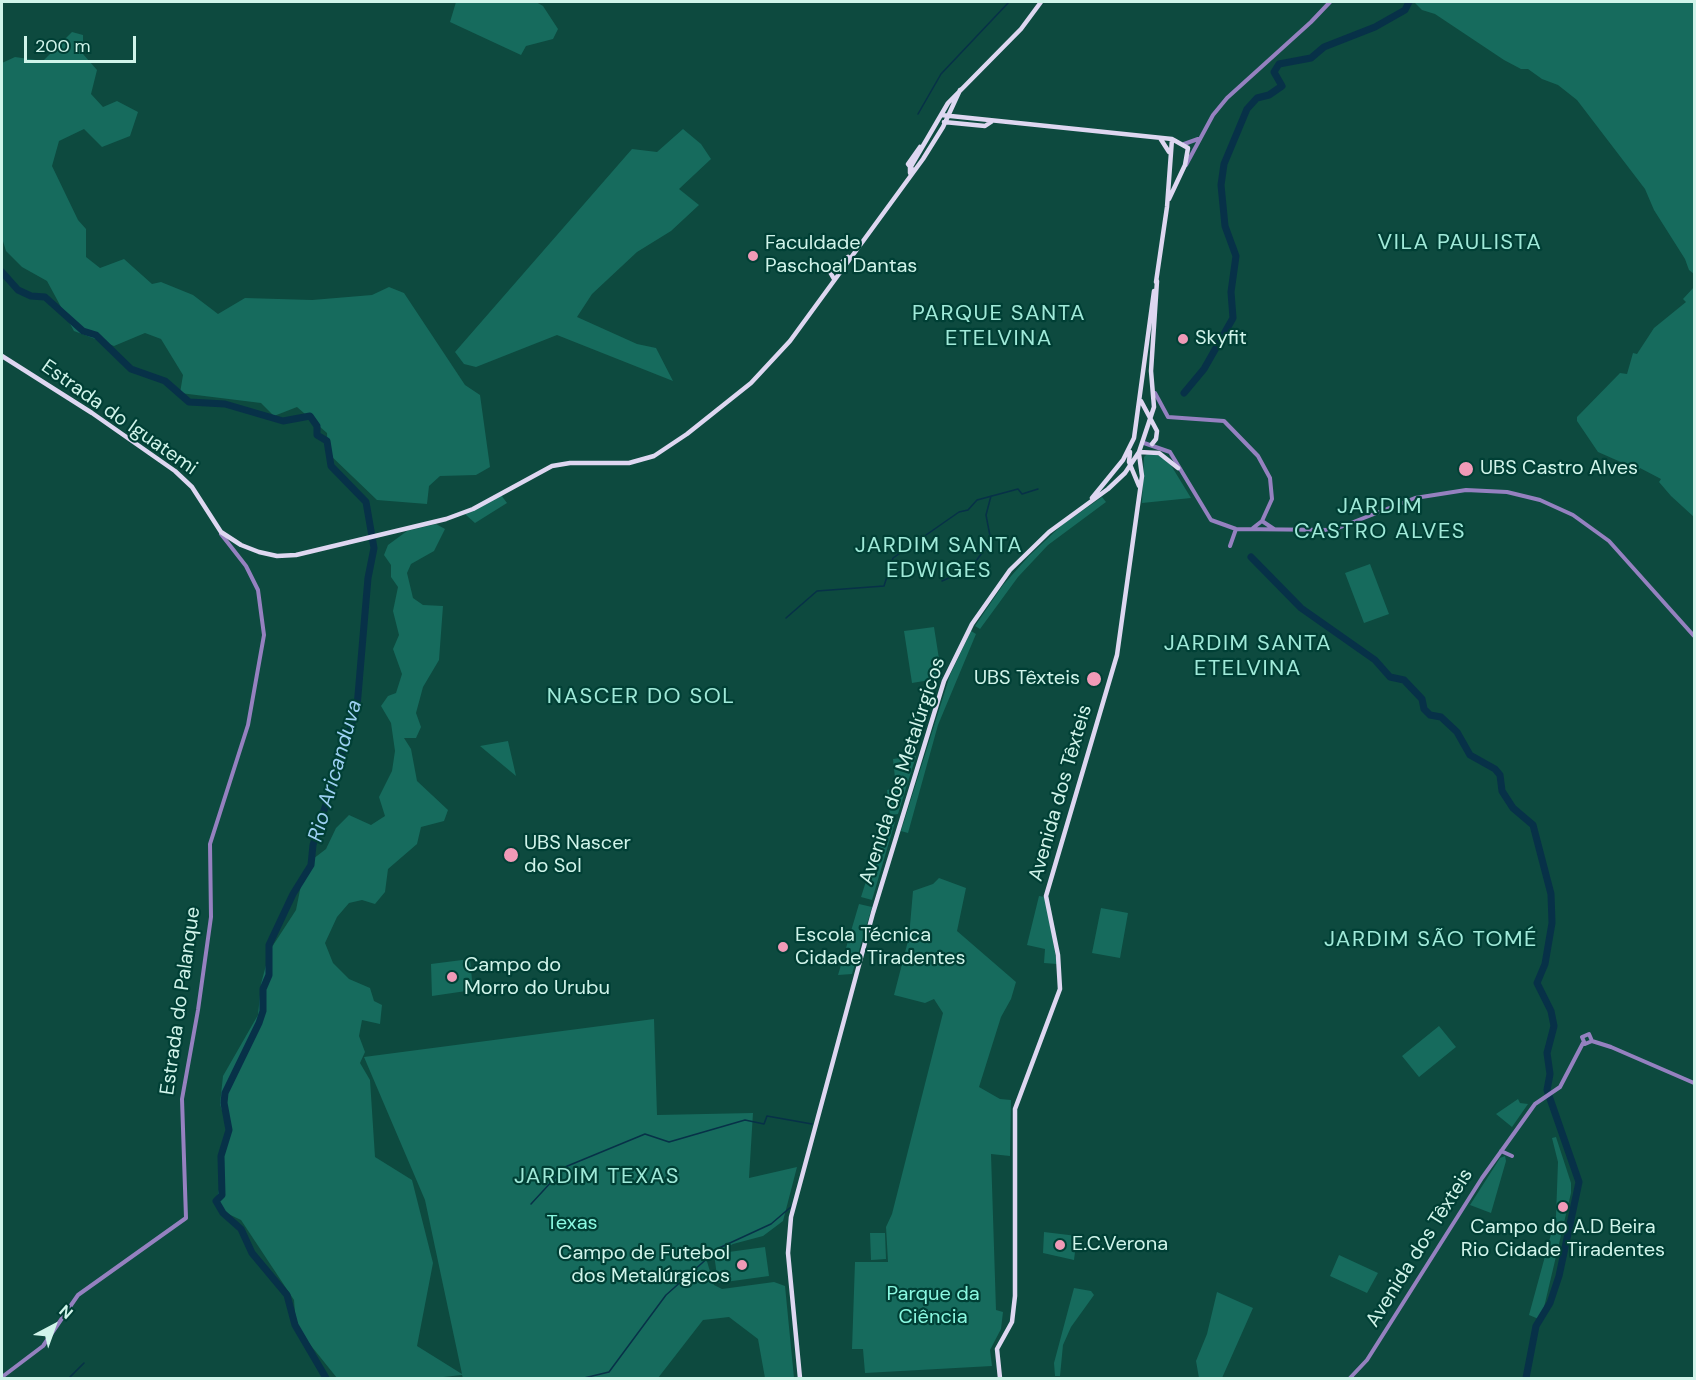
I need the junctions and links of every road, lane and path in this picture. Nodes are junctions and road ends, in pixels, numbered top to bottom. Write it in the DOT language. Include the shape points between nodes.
graph roads {
  1 [pos="1041,2"];
  2 [pos="1330,2"];
  3 [pos="960,90"];
  4 [pos="951,106"];
  5 [pos="942,119"];
  6 [pos="961,119"];
  7 [pos="991,122"];
  8 [pos="1160,138"];
  9 [pos="1172,139"];
  10 [pos="1199,139"];
  11 [pos="1184,144"];
  12 [pos="1170,158"];
  13 [pos="1185,165"];
  14 [pos="1168,169"];
  15 [pos="911,171"];
  16 [pos="1181,171"];
  17 [pos="1167,207"];
  18 [pos="1157,281"];
  19 [pos="2,356"];
  20 [pos="1155,393"];
  21 [pos="1141,398"];
  22 [pos="1152,419"];
  23 [pos="1136,430"];
  24 [pos="1144,443"];
  25 [pos="1152,444"];
  26 [pos="1130,449"];
  27 [pos="1139,453"];
  28 [pos="1131,466"];
  29 [pos="1178,468"];
  30 [pos="1140,492"];
  31 [pos="1087,504"];
  32 [pos="1262,522"];
  33 [pos="217,527"];
  34 [pos="1236,529"];
  35 [pos="1251,529"];
  36 [pos="1280,531"];
  37 [pos="1230,546"];
  38 [pos="1695,636"];
  39 [pos="1592,1041"];
  40 [pos="1583,1043"];
  41 [pos="1695,1083"];
  42 [pos="1501,1150"];
  43 [pos="1512,1156"];
  44 [pos="2,1377"];
  45 [pos="800,1378"];
  46 [pos="1000,1378"];
  47 [pos="1350,1378"];
  1 -- 3 [label="main road, Estrada do Iguatemi" via="1021,29"];
  2 -- 10 [label="street" via="1227,98"];
  3 -- 4 [label="main road, Estrada do Iguatemi"];
  3 -- 5 [label="main road, Estrada do Iguatemi"];
  4 -- 5 [label="main road, Estrada do Iguatemi"];
  4 -- 6 [label="main road"];
  5 -- 6 [label="main road"];
  5 -- 7 [label="main road" via="985,126"];
  5 -- 15 [label="main road, Estrada do Iguatemi"];
  5 -- 15 [label="main road, Estrada do Iguatemi" via="938,136"];
  6 -- 7 [label="main road"];
  7 -- 8 [label="main road"];
  8 -- 9 [label="main road"];
  8 -- 12 [label="main road"];
  9 -- 11 [label="main road"];
  9 -- 12 [label="main road"];
  10 -- 11 [label="street"];
  10 -- 13 [label="street"];
  11 -- 13 [label="main road" via="1188,148"];
  12 -- 14 [label="main road"];
  13 -- 16 [label="main road"];
  14 -- 16 [label="main road"];
  14 -- 17 [label="main road"];
  15 -- 33 [label="main road, Estrada do Iguatemi" via="768,366 660,453 629,463 556,465 463,514 296,555 277,555 241,545"];
  16 -- 17 [label="main road"];
  17 -- 18 [label="main road"];
  18 -- 20 [label="main road, Avenida dos Metalúrgicos" via="1151,371"];
  18 -- 21 [label="main road, Avenida dos Metalúrgicos"];
  19 -- 33 [label="main road, Estrada do Iguatemi" via="119,431 182,477"];
  20 -- 21 [label="main road"];
  20 -- 22 [label="main road, Avenida dos Metalúrgicos"];
  20 -- 32 [label="street" via="1168,417 1224,421 1258,456 1272,485 1272,499"];
  21 -- 22 [label="main road"];
  21 -- 23 [label="main road, Avenida dos Metalúrgicos"];
  22 -- 24 [label="main road, Avenida dos Metalúrgicos"];
  22 -- 25 [label="main road" via="1157,434"];
  23 -- 24 [label="main road"];
  23 -- 26 [label="main road, Avenida dos Metalúrgicos"];
  24 -- 25 [label="street"];
  24 -- 27 [label="main road, Avenida dos Metalúrgicos"];
  25 -- 29 [label="street" via="1170,452"];
  26 -- 28 [label="main road, Avenida dos Têxteis"];
  26 -- 31 [label="main road, Avenida dos Metalúrgicos"];
  27 -- 28 [label="main road, Avenida dos Metalúrgicos"];
  27 -- 29 [label="main road" via="1159,453"];
  27 -- 30 [label="main road, Avenida dos Têxteis"];
  28 -- 30 [label="main road, Avenida dos Têxteis"];
  28 -- 31 [label="main road, Avenida dos Metalúrgicos"];
  29 -- 34 [label="street" via="1211,520"];
  30 -- 46 [label="main road, Avenida dos Têxteis" via="1113,669 1046,896 1059,955 1060,989 1015,1109 1015,1296 1012,1322 997,1349"];
  31 -- 45 [label="main road, Avenida dos Metalúrgicos" via="1049,532 1010,570 978,614 944,681 853,988 788,1239"];
  32 -- 35 [label="street"];
  32 -- 36 [label="street"];
  33 -- 44 [label="street, Estrada do Palanque" via="258,590 264,617 263,642 248,725 210,844 211,917 182,1099 186,1218 78,1295 43,1346"];
  34 -- 35 [label="street"];
  34 -- 37 [label="street"];
  35 -- 36 [label="street"];
  36 -- 38 [label="street" via="1333,530 1415,498 1443,492 1471,490 1521,495 1561,508 1591,526 1621,553"];
  39 -- 40 [label="street"];
  39 -- 40 [label="street" via="1585,1034"];
  39 -- 41 [label="street"];
  40 -- 42 [label="street, Avenida dos Têxteis" via="1560,1087 1535,1104"];
  42 -- 43 [label="street"];
  42 -- 47 [label="street, Avenida dos Têxteis" via="1367,1360"];
}
